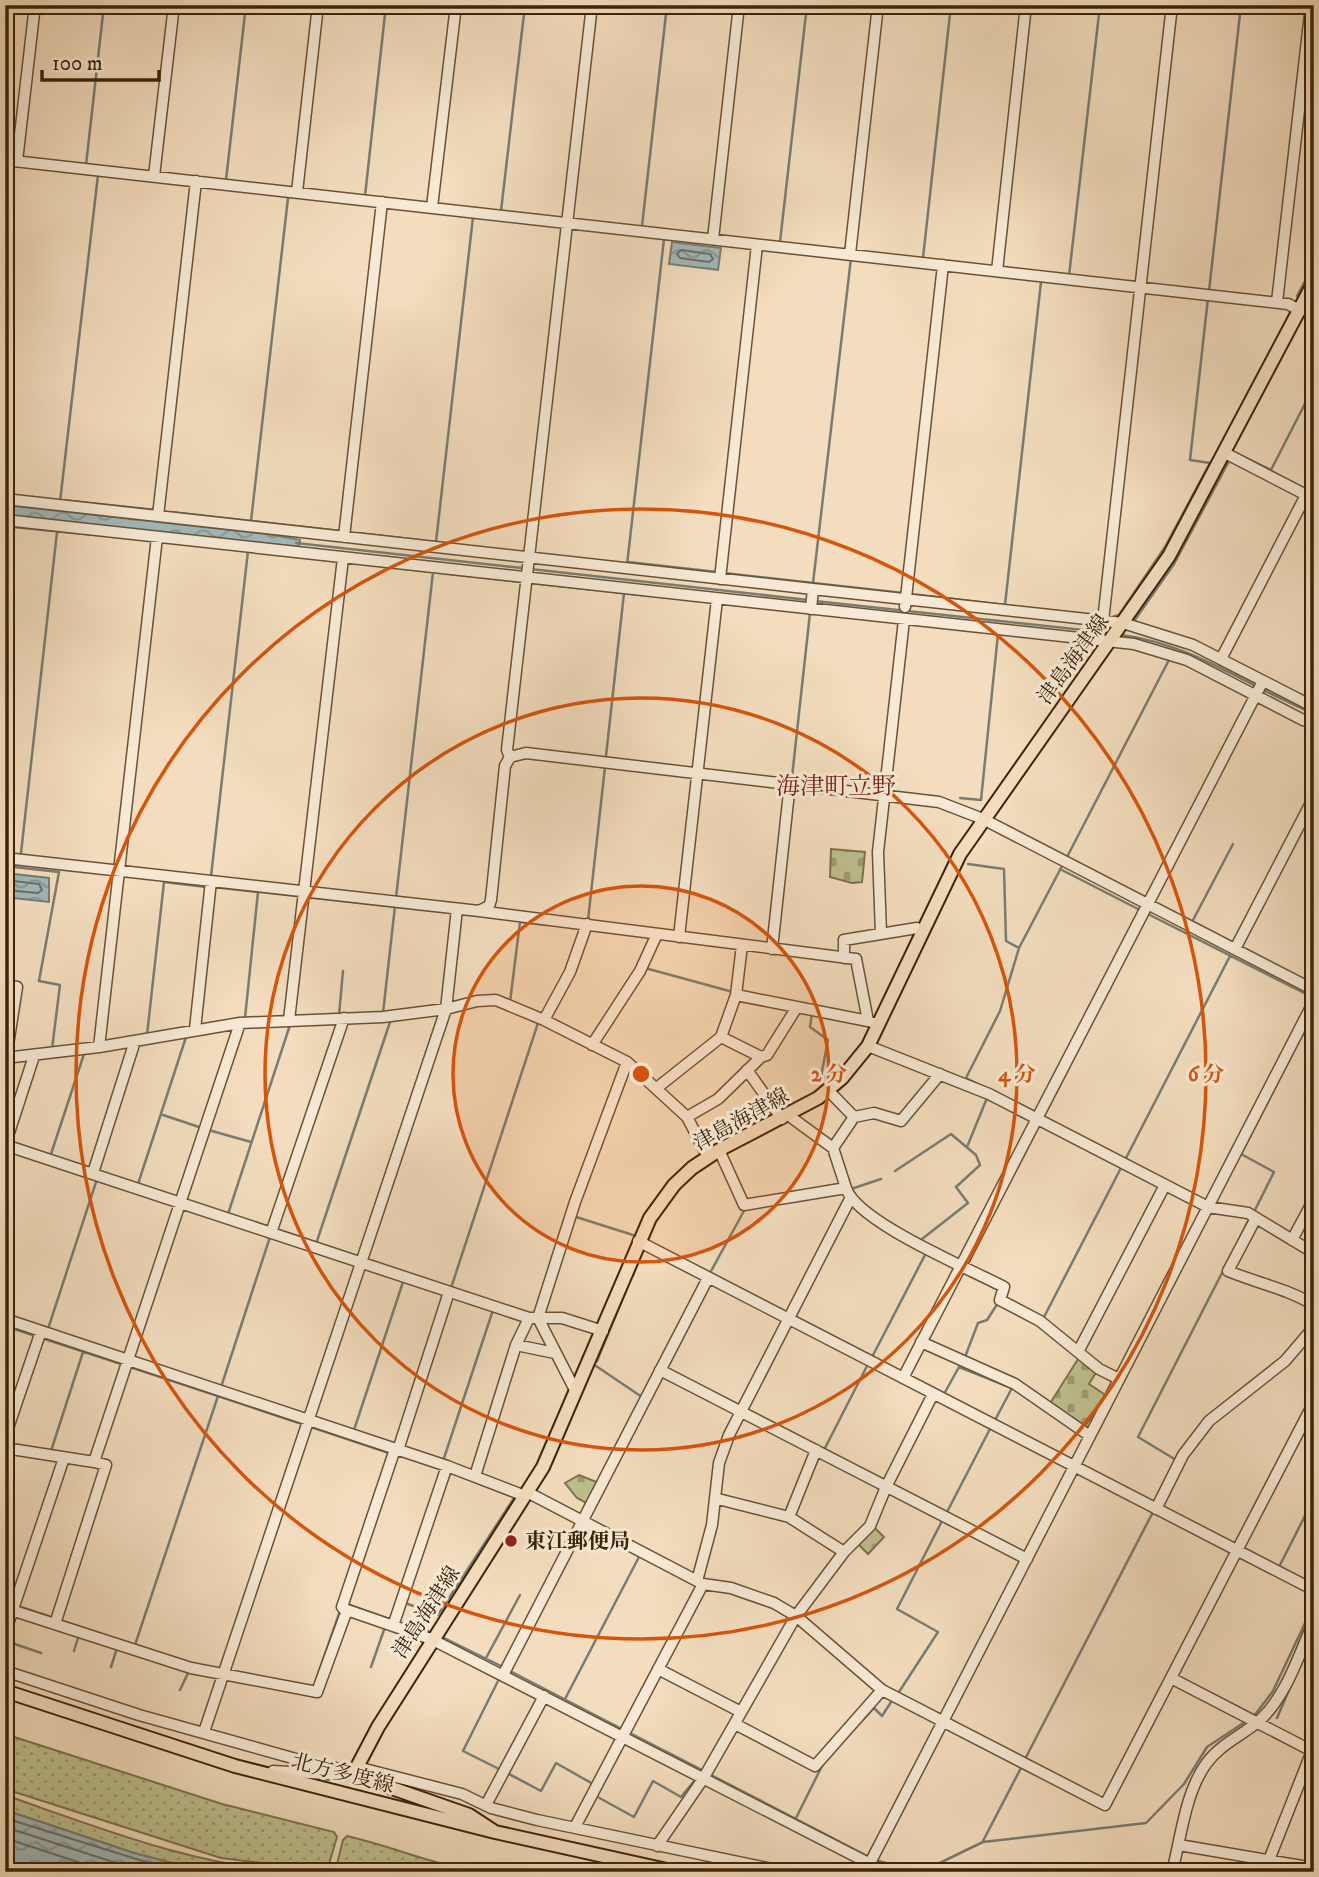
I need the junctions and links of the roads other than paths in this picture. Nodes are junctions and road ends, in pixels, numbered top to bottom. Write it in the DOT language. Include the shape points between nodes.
graph roads {
  1 [pos="35,5"];
  2 [pos="174,5"];
  3 [pos="318,5"];
  4 [pos="456,5"];
  5 [pos="592,5"];
  6 [pos="739,5"];
  7 [pos="878,5"];
  8 [pos="1026,5"];
  9 [pos="1172,5"];
  10 [pos="1311,5"];
  11 [pos="5,160"];
  12 [pos="17,161"];
  13 [pos="154,176"];
  14 [pos="196,181"];
  15 [pos="297,192"];
  16 [pos="382,202"];
  17 [pos="432,208"];
  18 [pos="567,223"];
  19 [pos="713,239"];
  20 [pos="757,245"];
  21 [pos="850,254"];
  22 [pos="943,265"];
  23 [pos="997,271"];
  24 [pos="1314,282"];
  25 [pos="1141,287"];
  26 [pos="1277,302"];
  27 [pos="1300,309"];
  28 [pos="1314,314"];
  29 [pos="1225,453"];
  30 [pos="1310,497"];
  31 [pos="5,499"];
  32 [pos="158,516"];
  33 [pos="5,520"];
  34 [pos="157,537"];
  35 [pos="344,537"];
  36 [pos="343,558"];
  37 [pos="530,560"];
  38 [pos="528,577"];
  39 [pos="720,579"];
  40 [pos="718,599"];
  41 [pos="812,600"];
  42 [pos="906,603"];
  43 [pos="904,620"];
  44 [pos="1104,621"];
  45 [pos="1123,624"];
  46 [pos="1111,640"];
  47 [pos="1221,659"];
  48 [pos="1259,688"];
  49 [pos="1314,707"];
  50 [pos="1314,722"];
  51 [pos="510,757"];
  52 [pos="697,773"];
  53 [pos="790,783"];
  54 [pos="884,794"];
  55 [pos="1314,797"];
  56 [pos="982,819"];
  57 [pos="5,858"];
  58 [pos="119,870"];
  59 [pos="211,881"];
  60 [pos="304,891"];
  61 [pos="1147,904"];
  62 [pos="457,909"];
  63 [pos="479,911"];
  64 [pos="587,924"];
  65 [pos="922,931"];
  66 [pos="657,934"];
  67 [pos="881,934"];
  68 [pos="679,937"];
  69 [pos="742,945"];
  70 [pos="772,949"];
  71 [pos="1235,949"];
  72 [pos="844,958"];
  73 [pos="5,985"];
  74 [pos="1314,990"];
  75 [pos="736,995"];
  76 [pos="1314,1001"];
  77 [pos="797,1007"];
  78 [pos="446,1009"];
  79 [pos="344,1018"];
  80 [pos="289,1020"];
  81 [pos="544,1020"];
  82 [pos="873,1022"];
  83 [pos="240,1023"];
  84 [pos="195,1029"];
  85 [pos="721,1037"];
  86 [pos="135,1041"];
  87 [pos="592,1045"];
  88 [pos="868,1046"];
  89 [pos="99,1047"];
  90 [pos="34,1056"];
  91 [pos="761,1057"];
  92 [pos="6,1058"];
  93 [pos="628,1062"];
  94 [pos="747,1070"];
  95 [pos="940,1074"];
  96 [pos="658,1087"];
  97 [pos="828,1090"];
  98 [pos="687,1117"];
  99 [pos="785,1117"];
  100 [pos="854,1117"];
  101 [pos="1036,1118"];
  102 [pos="5,1145"];
  103 [pos="833,1148"];
  104 [pos="713,1154"];
  105 [pos="93,1173"];
  106 [pos="1165,1185"];
  107 [pos="846,1188"];
  108 [pos="849,1199"];
  109 [pos="1314,1199"];
  110 [pos="181,1201"];
  111 [pos="1208,1207"];
  112 [pos="1255,1217"];
  113 [pos="271,1233"];
  114 [pos="1292,1240"];
  115 [pos="638,1241"];
  116 [pos="1314,1252"];
  117 [pos="361,1264"];
  118 [pos="961,1264"];
  119 [pos="708,1278"];
  120 [pos="449,1293"];
  121 [pos="1314,1305"];
  122 [pos="534,1318"];
  123 [pos="5,1319"];
  124 [pos="789,1320"];
  125 [pos="1314,1327"];
  126 [pos="603,1331"];
  127 [pos="40,1335"];
  128 [pos="921,1342"];
  129 [pos="516,1345"];
  130 [pos="1078,1352"];
  131 [pos="555,1353"];
  132 [pos="130,1360"];
  133 [pos="660,1370"];
  134 [pos="903,1378"];
  135 [pos="1119,1379"];
  136 [pos="576,1392"];
  137 [pos="933,1394"];
  138 [pos="1314,1402"];
  139 [pos="742,1412"];
  140 [pos="310,1421"];
  141 [pos="1090,1436"];
  142 [pos="5,1437"];
  143 [pos="5,1448"];
  144 [pos="396,1449"];
  145 [pos="816,1450"];
  146 [pos="64,1458"];
  147 [pos="94,1462"];
  148 [pos="447,1466"];
  149 [pos="1074,1467"];
  150 [pos="475,1476"];
  151 [pos="886,1487"];
  152 [pos="526,1494"];
  153 [pos="718,1499"];
  154 [pos="1156,1509"];
  155 [pos="789,1517"];
  156 [pos="582,1521"];
  157 [pos="1237,1551"];
  158 [pos="844,1552"];
  159 [pos="1027,1559"];
  160 [pos="700,1582"];
  161 [pos="1314,1590"];
  162 [pos="9,1609"];
  163 [pos="346,1612"];
  164 [pos="796,1616"];
  165 [pos="1314,1621"];
  166 [pos="55,1624"];
  167 [pos="393,1626"];
  168 [pos="5,1633"];
  169 [pos="431,1639"];
  170 [pos="658,1670"];
  171 [pos="5,1671"];
  172 [pos="503,1675"];
  173 [pos="224,1676"];
  174 [pos="1171,1678"];
  175 [pos="882,1690"];
  176 [pos="5,1691"];
  177 [pos="544,1696"];
  178 [pos="741,1712"];
  179 [pos="943,1721"];
  180 [pos="1258,1722"];
  181 [pos="735,1724"];
  182 [pos="204,1732"];
  183 [pos="623,1736"];
  184 [pos="1313,1750"];
  185 [pos="235,1766"];
  186 [pos="358,1770"];
  187 [pos="703,1779"];
  188 [pos="485,1805"];
  189 [pos="575,1827"];
  190 [pos="495,1832"];
  191 [pos="1179,1845"];
  192 [pos="657,1846"];
  193 [pos="1269,1860"];
  194 [pos="870,1863"];
  195 [pos="1314,1867"];
  196 [pos="1290,1868"];
  197 [pos="676,1872"];
  198 [pos="786,1872"];
  199 [pos="886,1872"];
  200 [pos="1172,1872"];
  1 -- 12 [label="street"];
  2 -- 13 [label="street"];
  3 -- 15 [label="street"];
  4 -- 17 [label="street"];
  5 -- 18 [label="street"];
  6 -- 19 [label="street"];
  7 -- 21 [label="street"];
  8 -- 23 [label="street"];
  9 -- 25 [label="street"];
  10 -- 26 [label="street"];
  11 -- 12 [label="street"];
  12 -- 13 [label="street"];
  13 -- 14 [label="street"];
  14 -- 15 [label="street"];
  14 -- 32 [label="street"];
  15 -- 16 [label="street"];
  16 -- 17 [label="street"];
  16 -- 35 [label="street"];
  17 -- 18 [label="street"];
  18 -- 19 [label="street"];
  18 -- 37 [label="street"];
  19 -- 20 [label="street"];
  20 -- 21 [label="street"];
  20 -- 39 [label="street"];
  21 -- 22 [label="street"];
  22 -- 23 [label="street"];
  22 -- 42 [label="street"];
  23 -- 25 [label="street"];
  24 -- 27 [label="main road, 津島海津線"];
  25 -- 26 [label="street"];
  25 -- 44 [label="street"];
  26 -- 27 [label="street"];
  27 -- 28 [label="street"];
  27 -- 29 [label="main road, 津島海津線"];
  29 -- 30 [label="street"];
  29 -- 45 [label="main road, 津島海津線" via="1175,546"];
  30 -- 47 [label="street"];
  31 -- 32 [label="street"];
  32 -- 35 [label="street"];
  33 -- 34 [label="street"];
  34 -- 36 [label="street"];
  34 -- 58 [label="street"];
  35 -- 37 [label="street"];
  36 -- 38 [label="street"];
  36 -- 60 [label="street"];
  37 -- 38 [label="street"];
  37 -- 39 [label="street"];
  38 -- 40 [label="street"];
  38 -- 51 [label="street" via="507,750"];
  39 -- 41 [label="street"];
  40 -- 41 [label="street"];
  40 -- 52 [label="street"];
  41 -- 42 [label="street"];
  41 -- 43 [label="street"];
  42 -- 44 [label="street"];
  43 -- 46 [label="street"];
  43 -- 54 [label="street"];
  44 -- 45 [label="street"];
  45 -- 46 [label="main road, 津島海津線"];
  45 -- 47 [label="street" via="1177,638"];
  46 -- 48 [label="street" via="1166,652"];
  46 -- 56 [label="main road, 津島海津線"];
  47 -- 48 [label="street"];
  48 -- 49 [label="street"];
  48 -- 50 [label="street"];
  48 -- 61 [label="street"];
  51 -- 52 [label="street" via="526,753"];
  51 -- 63 [label="street" via="505,766 491,900"];
  52 -- 53 [label="street"];
  52 -- 68 [label="street"];
  53 -- 54 [label="street"];
  53 -- 70 [label="street"];
  54 -- 56 [label="street" via="939,802"];
  54 -- 67 [label="street" via="878,852"];
  55 -- 71 [label="street"];
  56 -- 61 [label="street"];
  56 -- 65 [label="main road, 津島海津線"];
  57 -- 58 [label="street"];
  58 -- 59 [label="street"];
  58 -- 89 [label="street"];
  59 -- 60 [label="street"];
  59 -- 84 [label="street"];
  60 -- 62 [label="street"];
  60 -- 80 [label="street"];
  61 -- 71 [label="street"];
  61 -- 101 [label="street"];
  62 -- 63 [label="street"];
  62 -- 78 [label="street"];
  63 -- 64 [label="street"];
  64 -- 66 [label="street"];
  64 -- 81 [label="street" via="570,972"];
  65 -- 67 [label="street"];
  65 -- 82 [label="main road, 津島海津線"];
  66 -- 68 [label="street"];
  66 -- 87 [label="street" via="640,971"];
  67 -- 72 [label="street" via="844,940"];
  68 -- 69 [label="street"];
  69 -- 70 [label="street"];
  69 -- 75 [label="street"];
  70 -- 72 [label="street"];
  71 -- 74 [label="street"];
  72 -- 82 [label="street" via="858,963"];
  73 -- 92 [label="street" via="17,987"];
  75 -- 77 [label="street"];
  75 -- 85 [label="street"];
  76 -- 111 [label="street"];
  77 -- 82 [label="street"];
  77 -- 91 [label="street" via="767,1055"];
  78 -- 79 [label="street"];
  78 -- 81 [label="street" via="496,1000"];
  78 -- 117 [label="street"];
  79 -- 80 [label="street"];
  79 -- 113 [label="street"];
  80 -- 83 [label="street"];
  81 -- 87 [label="street"];
  82 -- 88 [label="main road, 津島海津線"];
  83 -- 84 [label="street"];
  83 -- 110 [label="street"];
  84 -- 86 [label="street"];
  85 -- 91 [label="street"];
  85 -- 96 [label="street"];
  86 -- 89 [label="street"];
  86 -- 105 [label="street"];
  87 -- 93 [label="street"];
  88 -- 95 [label="street"];
  88 -- 97 [label="main road, 津島海津線"];
  89 -- 90 [label="street"];
  90 -- 92 [label="street"];
  90 -- 102 [label="street"];
  91 -- 94 [label="street"];
  93 -- 96 [label="street"];
  93 -- 122 [label="street"];
  94 -- 98 [label="street" via="718,1099"];
  94 -- 99 [label="street"];
  95 -- 100 [label="street" via="901,1121 874,1113"];
  95 -- 101 [label="street"];
  96 -- 98 [label="street"];
  97 -- 99 [label="main road, 津島海津線"];
  97 -- 100 [label="street"];
  98 -- 104 [label="street"];
  99 -- 103 [label="street"];
  99 -- 104 [label="main road, 津島海津線"];
  100 -- 103 [label="street"];
  101 -- 106 [label="street"];
  101 -- 118 [label="street"];
  102 -- 105 [label="street"];
  103 -- 107 [label="street"];
  104 -- 107 [label="street" via="744,1205"];
  104 -- 115 [label="main road, 津島海津線" via="674,1185"];
  105 -- 110 [label="street"];
  106 -- 111 [label="street"];
  106 -- 130 [label="street"];
  107 -- 108 [label="street"];
  108 -- 118 [label="street" via="881,1224"];
  108 -- 124 [label="street"];
  109 -- 114 [label="street"];
  110 -- 113 [label="street"];
  110 -- 132 [label="street"];
  111 -- 112 [label="street"];
  111 -- 135 [label="street"];
  112 -- 114 [label="street"];
  112 -- 121 [label="street" via="1228,1271 1287,1290"];
  113 -- 117 [label="street"];
  114 -- 116 [label="street"];
  115 -- 119 [label="street"];
  115 -- 126 [label="main road, 津島海津線"];
  117 -- 120 [label="street"];
  117 -- 140 [label="street"];
  118 -- 128 [label="street"];
  118 -- 130 [label="street" via="1004,1287 1000,1300 1040,1321"];
  119 -- 124 [label="street"];
  119 -- 133 [label="street"];
  120 -- 122 [label="street"];
  120 -- 144 [label="street"];
  122 -- 126 [label="street" via="562,1318"];
  122 -- 129 [label="street"];
  122 -- 131 [label="street"];
  123 -- 127 [label="street"];
  124 -- 134 [label="street"];
  124 -- 139 [label="street"];
  125 -- 154 [label="street" via="1285,1361 1209,1421 1183,1455"];
  126 -- 136 [label="main road, 津島海津線"];
  127 -- 132 [label="street"];
  127 -- 142 [label="street"];
  128 -- 134 [label="street"];
  128 -- 141 [label="street" via="1015,1384"];
  129 -- 131 [label="street"];
  129 -- 150 [label="street"];
  130 -- 135 [label="street"];
  131 -- 136 [label="street"];
  132 -- 140 [label="street"];
  132 -- 147 [label="street"];
  133 -- 139 [label="street"];
  133 -- 156 [label="street"];
  134 -- 137 [label="street"];
  135 -- 141 [label="street"];
  136 -- 152 [label="main road, 津島海津線"];
  137 -- 149 [label="street"];
  137 -- 151 [label="street"];
  138 -- 157 [label="street"];
  139 -- 145 [label="street"];
  139 -- 153 [label="street" via="719,1463"];
  140 -- 144 [label="street"];
  140 -- 173 [label="street"];
  141 -- 149 [label="street"];
  143 -- 146 [label="street"];
  144 -- 148 [label="street"];
  144 -- 163 [label="street" via="342,1607"];
  145 -- 151 [label="street"];
  145 -- 155 [label="street"];
  146 -- 147 [label="street"];
  146 -- 162 [label="street"];
  147 -- 166 [label="street" via="106,1465"];
  148 -- 150 [label="street"];
  148 -- 167 [label="street"];
  149 -- 154 [label="street"];
  149 -- 159 [label="street"];
  150 -- 152 [label="street"];
  151 -- 158 [label="street" via="870,1525"];
  151 -- 159 [label="street"];
  152 -- 156 [label="street"];
  152 -- 169 [label="main road, 津島海津線"];
  153 -- 155 [label="street"];
  153 -- 160 [label="street"];
  154 -- 157 [label="street"];
  155 -- 158 [label="street"];
  156 -- 160 [label="street"];
  156 -- 172 [label="street"];
  157 -- 161 [label="street"];
  157 -- 174 [label="street"];
  158 -- 164 [label="street"];
  159 -- 179 [label="street"];
  160 -- 164 [label="street" via="758,1596"];
  160 -- 170 [label="street"];
  162 -- 166 [label="street"];
  162 -- 168 [label="street"];
  163 -- 167 [label="street"];
  163 -- 173 [label="street" via="317,1692"];
  164 -- 175 [label="street"];
  164 -- 178 [label="street"];
  165 -- 180 [label="street" via="1284,1686"];
  166 -- 173 [label="street"];
  167 -- 169 [label="street"];
  169 -- 172 [label="street"];
  169 -- 186 [label="main road, 津島海津線"];
  170 -- 178 [label="street"];
  170 -- 183 [label="street"];
  171 -- 182 [label="street"];
  172 -- 177 [label="street"];
  173 -- 182 [label="street"];
  174 -- 179 [label="street" via="1105,1805"];
  174 -- 180 [label="street"];
  175 -- 179 [label="street"];
  175 -- 181 [label="street" via="814,1766"];
  176 -- 185 [label="main road, 北方多度線"];
  177 -- 183 [label="street"];
  177 -- 188 [label="street"];
  178 -- 181 [label="street"];
  179 -- 194 [label="street"];
  180 -- 184 [label="street"];
  180 -- 191 [label="street" via="1219,1749 1205,1766"];
  181 -- 187 [label="street"];
  182 -- 186 [label="street" via="303,1761"];
  183 -- 187 [label="street"];
  183 -- 189 [label="street"];
  184 -- 193 [label="street"];
  185 -- 186 [label="street" via="339,1777"];
  185 -- 190 [label="main road, 北方多度線"];
  186 -- 188 [label="street" via="461,1794"];
  186 -- 190 [label="main road" via="375,1784 469,1815"];
  187 -- 192 [label="street"];
  187 -- 194 [label="street"];
  188 -- 189 [label="street"];
  189 -- 192 [label="street"];
  190 -- 197 [label="main road, 北方多度線"];
  191 -- 193 [label="street"];
  191 -- 200 [label="street"];
  192 -- 198 [label="street"];
  193 -- 196 [label="street"];
  194 -- 199 [label="street"];
  195 -- 196 [label="street"];
}
